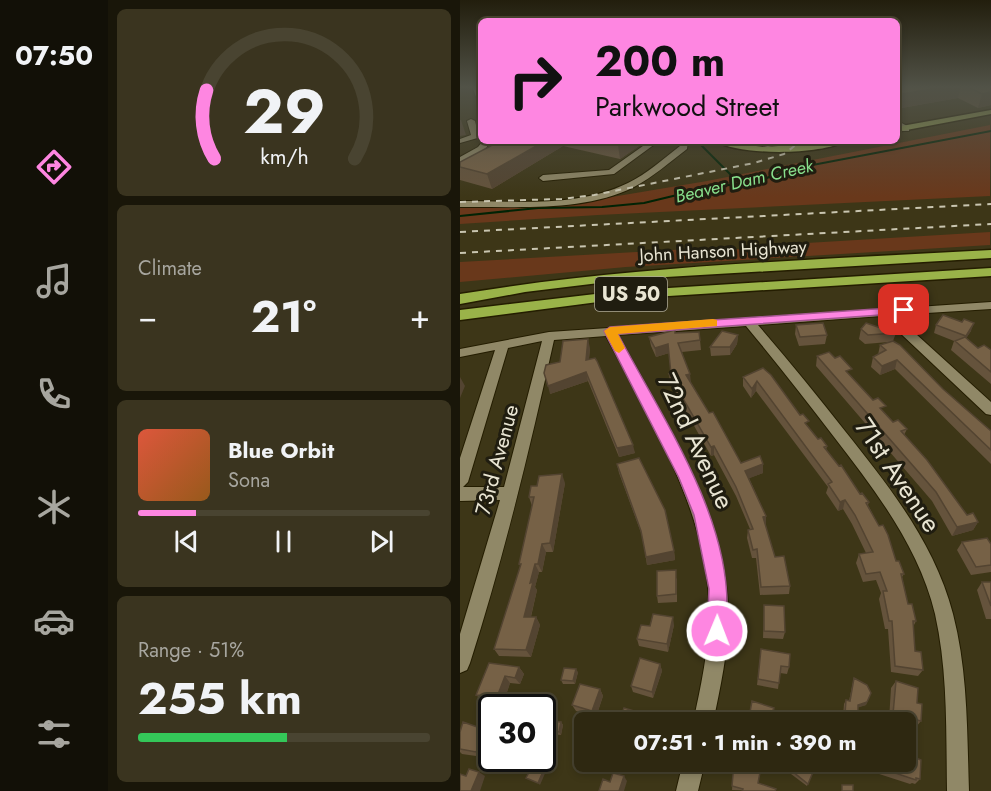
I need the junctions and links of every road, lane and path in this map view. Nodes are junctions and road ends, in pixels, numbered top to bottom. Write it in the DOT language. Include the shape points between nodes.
graph roads {
  1 [pos="936,123"];
  2 [pos="900,125"];
  3 [pos="906,129"];
  4 [pos="900,130"];
  5 [pos="478,135"];
  6 [pos="460,141"];
  7 [pos="485,144"];
  8 [pos="651,144"];
  9 [pos="684,144"];
  10 [pos="743,144"];
  11 [pos="773,144"];
  12 [pos="822,144"];
  13 [pos="460,160"];
  14 [pos="543,178"];
  15 [pos="460,204"];
  16 [pos="991,254"];
  17 [pos="991,272"];
  18 [pos="460,299"];
  19 [pos="991,305"];
  20 [pos="883,311"];
  21 [pos="460,315"];
  22 [pos="748,321"];
  23 [pos="610,331"];
  24 [pos="549,336"];
  25 [pos="503,344"];
  26 [pos="460,353"];
  27 [pos="991,410"];
  28 [pos="460,482"];
  29 [pos="510,493"];
  30 [pos="460,494"];
  31 [pos="460,663"];
  32 [pos="705,712"];
  33 [pos="692,772"];
  34 [pos="687,791"];
  35 [pos="958,791"];
  1 -- 3 [label="main road"];
  2 -- 3 [label="street"];
  3 -- 4 [label="main road"];
  5 -- 6 [label="street"];
  7 -- 13 [label="street"];
  8 -- 14 [label="street" via="611,172"];
  9 -- 15 [label="street" via="641,179 606,195 561,201"];
  10 -- 11 [label="street"];
  10 -- 12 [label="main road" via="785,150"];
  16 -- 18 [label="highway, John Hanson Highway / US 50" via="632,275"];
  17 -- 21 [label="highway, John Hanson Highway / US 50" via="621,295"];
  19 -- 20 [label="street"];
  20 -- 22 [label="street"];
  20 -- 27 [label="street"];
  22 -- 23 [label="street"];
  22 -- 35 [label="street, 71st Avenue" via="880,484 925,564 947,632 954,681"];
  23 -- 24 [label="street"];
  23 -- 32 [label="street, 72nd Avenue" via="703,515 718,589 713,678"];
  24 -- 25 [label="street"];
  24 -- 29 [label="street, 73rd Avenue"];
  25 -- 26 [label="street"];
  25 -- 28 [label="street, 73rd Avenue"];
  29 -- 30 [label="street"];
  29 -- 31 [label="street, 73rd Avenue"];
  33 -- 34 [label="street"];
}
